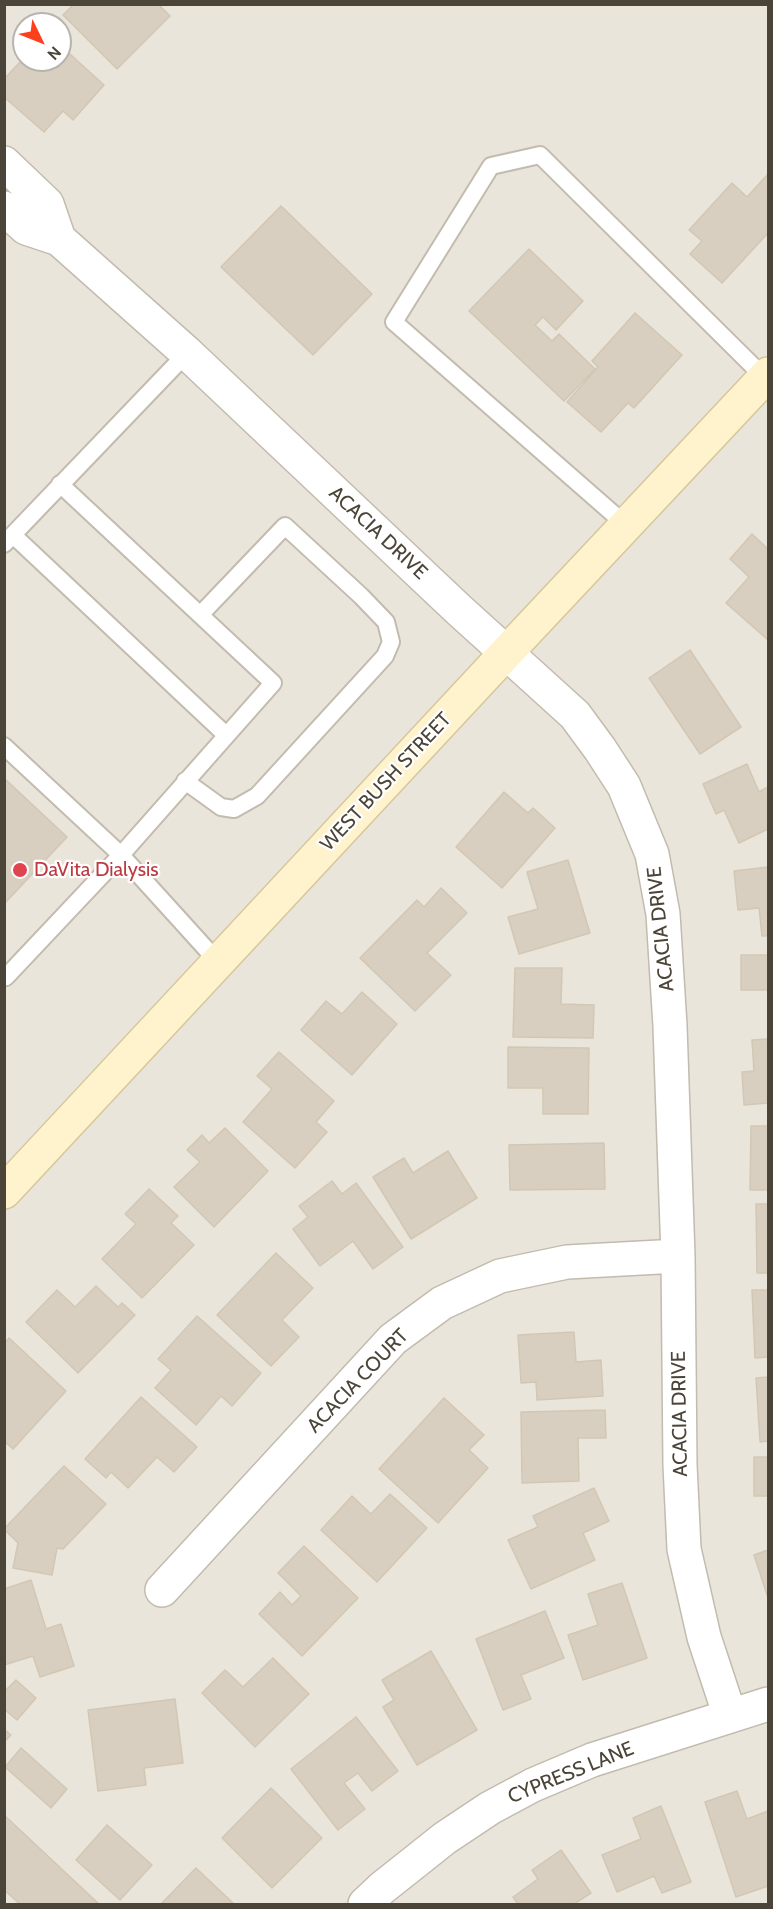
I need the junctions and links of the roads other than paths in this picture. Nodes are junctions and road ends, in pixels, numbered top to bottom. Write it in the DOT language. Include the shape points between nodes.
graph roads {
  1 [pos="4,163"];
  2 [pos="4,208"];
  3 [pos="58,239"];
  4 [pos="187,353"];
  5 [pos="767,376"];
  6 [pos="60,484"];
  7 [pos="626,525"];
  8 [pos="9,540"];
  9 [pos="200,615"];
  10 [pos="506,653"];
  11 [pos="226,735"];
  12 [pos="4,746"];
  13 [pos="185,782"];
  14 [pos="121,855"];
  15 [pos="218,962"];
  16 [pos="4,976"];
  17 [pos="4,1191"];
  18 [pos="678,1256"];
  19 [pos="162,1590"];
  20 [pos="768,1704"];
  21 [pos="730,1716"];
  22 [pos="365,1905"];
  1 -- 3 [label="street" via="47,204"];
  2 -- 3 [label="street, ACACIA DRIVE" via="26,228"];
  3 -- 4 [label="street, ACACIA DRIVE"];
  4 -- 6 [label="lane"];
  4 -- 10 [label="street, ACACIA DRIVE"];
  5 -- 7 [label="main road, WEST BUSH STREET"];
  5 -- 7 [label="lane" via="540,155 491,166 394,322"];
  6 -- 8 [label="lane"];
  6 -- 9 [label="lane"];
  7 -- 10 [label="main road, WEST BUSH STREET"];
  8 -- 11 [label="lane"];
  9 -- 11 [label="lane" via="273,683"];
  9 -- 13 [label="lane" via="285,526 386,622 391,642 386,656 257,796 234,809 220,807"];
  10 -- 15 [label="main road, WEST BUSH STREET"];
  10 -- 18 [label="street, ACACIA DRIVE" via="575,715 600,749 624,786 652,854 663,914 669,1004"];
  11 -- 13 [label="lane"];
  12 -- 14 [label="lane"];
  13 -- 14 [label="lane"];
  14 -- 15 [label="lane"];
  14 -- 16 [label="lane"];
  15 -- 17 [label="main road, WEST BUSH STREET"];
  18 -- 19 [label="street, ACACIA COURT" via="567,1262 500,1276 442,1303 393,1340"];
  18 -- 21 [label="street, ACACIA DRIVE" via="684,1549 704,1637"];
  20 -- 21 [label="street, CYPRESS LANE"];
  21 -- 22 [label="street, CYPRESS LANE" via="592,1760 532,1785 445,1838"];
}
